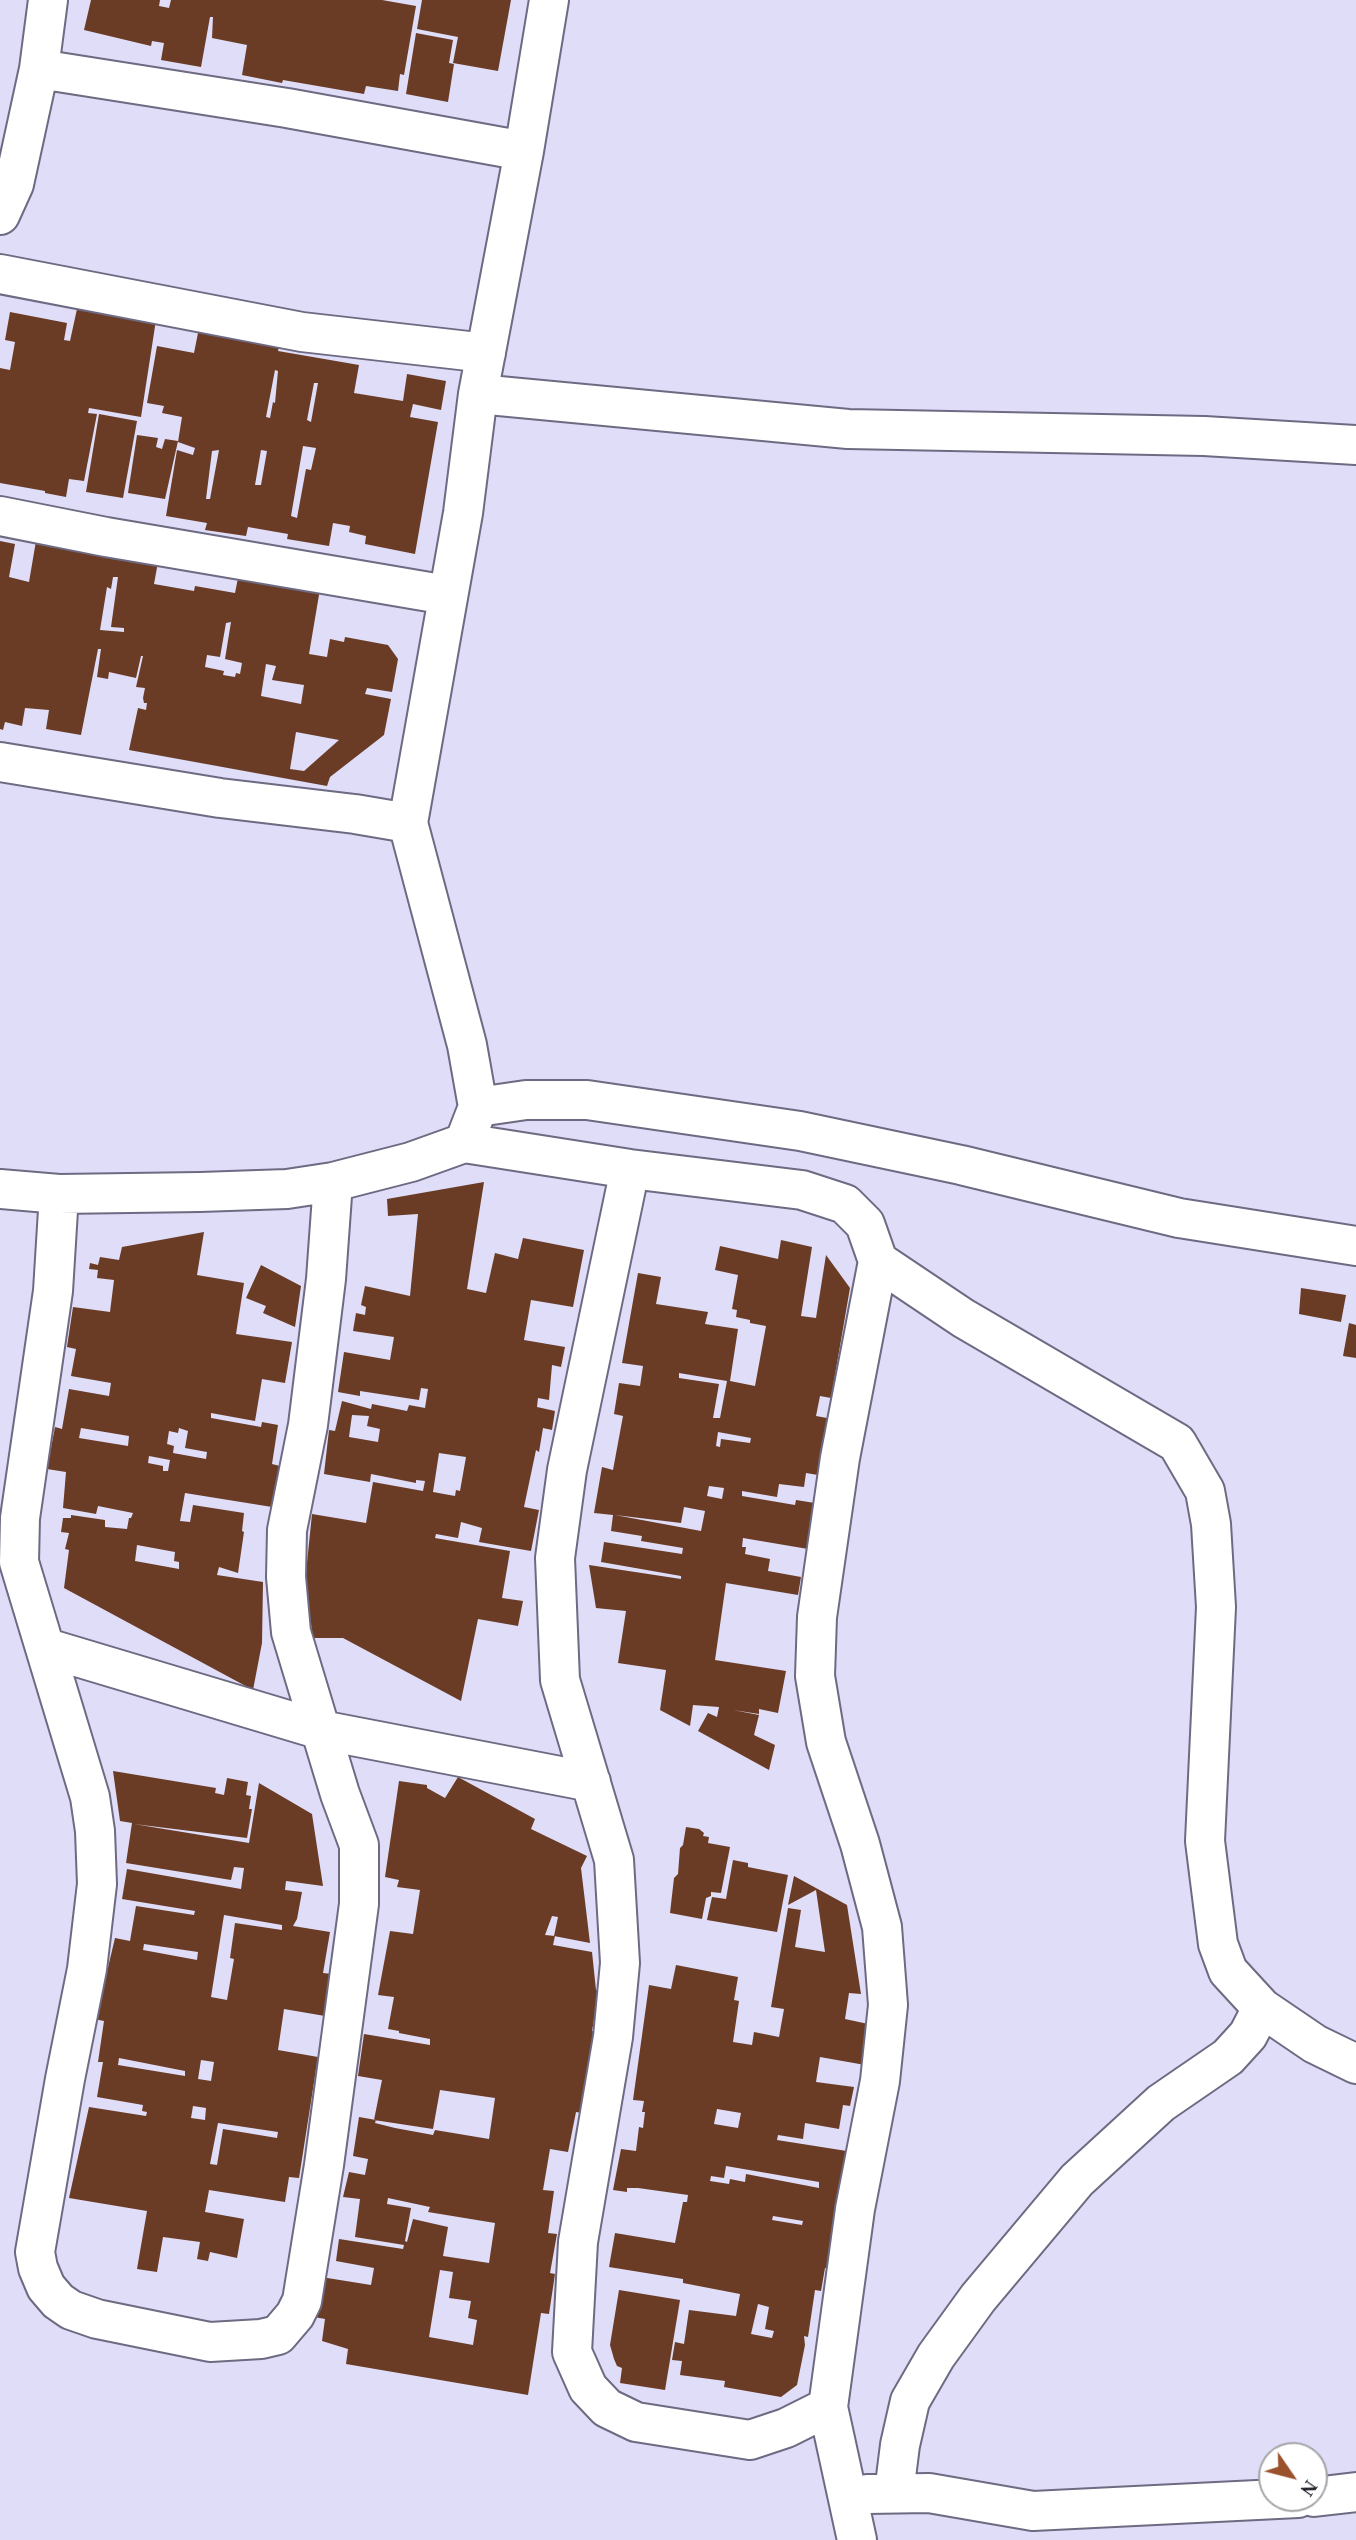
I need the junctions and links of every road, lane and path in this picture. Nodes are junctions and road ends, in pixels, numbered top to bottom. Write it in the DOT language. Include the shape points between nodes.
graph roads {
  1 [pos="48,0"];
  2 [pos="549,0"];
  3 [pos="39,69"];
  4 [pos="524,151"];
  5 [pos="0,215"];
  6 [pos="0,274"];
  7 [pos="486,353"];
  8 [pos="478,394"];
  9 [pos="1356,445"];
  10 [pos="0,516"];
  11 [pos="447,596"];
  12 [pos="0,762"];
  13 [pos="408,823"];
  14 [pos="478,1107"];
  15 [pos="464,1143"];
  16 [pos="630,1169"];
  17 [pos="333,1182"];
  18 [pos="0,1189"];
  19 [pos="59,1194"];
  20 [pos="1356,1247"];
  21 [pos="878,1261"];
  22 [pos="47,1648"];
  23 [pos="321,1730"];
  24 [pos="591,1782"];
  25 [pos="1262,2008"];
  26 [pos="1356,2064"];
  27 [pos="828,2407"];
  28 [pos="1356,2492"];
  29 [pos="894,2493"];
  30 [pos="848,2495"];
  31 [pos="1328,2495"];
  32 [pos="1258,2500"];
  33 [pos="857,2540"];
  1 -- 3 [label="street"];
  2 -- 4 [label="street"];
  3 -- 4 [label="street"];
  3 -- 5 [label="street" via="14,184"];
  4 -- 7 [label="street"];
  6 -- 7 [label="street" via="302,332"];
  7 -- 8 [label="street"];
  8 -- 9 [label="street" via="848,429 1205,436"];
  8 -- 11 [label="street"];
  10 -- 11 [label="street"];
  11 -- 13 [label="street"];
  12 -- 13 [label="street"];
  13 -- 14 [label="street" via="467,1045"];
  14 -- 15 [label="street"];
  14 -- 20 [label="street" via="526,1100 587,1100 786,1129 961,1165 1179,1218"];
  15 -- 16 [label="street"];
  15 -- 17 [label="street"];
  16 -- 21 [label="street" via="802,1190 845,1204 865,1224"];
  16 -- 24 [label="street" via="567,1470 555,1558 560,1680"];
  17 -- 19 [label="street" via="274,1189"];
  17 -- 23 [label="street" via="307,1424 286,1531 291,1632"];
  18 -- 19 [label="street"];
  19 -- 22 [label="street" via="53,1291 19,1562"];
  21 -- 25 [label="street" via="963,1318 1177,1443 1205,1491 1216,1607 1205,1841 1217,1944 1228,1971"];
  21 -- 27 [label="street" via="840,1458 817,1617 815,1676 826,1742 883,1927 888,2005"];
  22 -- 23 [label="street"];
  22 -- 23 [label="street" via="90,1797 97,1884 87,1969 35,2252 46,2287 58,2301 97,2319 210,2342 261,2339 278,2334 302,2301 359,1904 359,1845"];
  23 -- 24 [label="street"];
  24 -- 27 [label="street" via="614,1860 620,1963 613,2037 578,2242 572,2352 588,2388 607,2407 636,2422 750,2440"];
  25 -- 26 [label="street" via="1315,2044"];
  25 -- 29 [label="street" via="1248,2035 1228,2057 1161,2103 1077,2179 971,2308 910,2401"];
  27 -- 30 [label="street"];
  28 -- 31 [label="street"];
  29 -- 30 [label="street"];
  29 -- 32 [label="street" via="929,2493 1033,2511"];
  30 -- 33 [label="street"];
}
